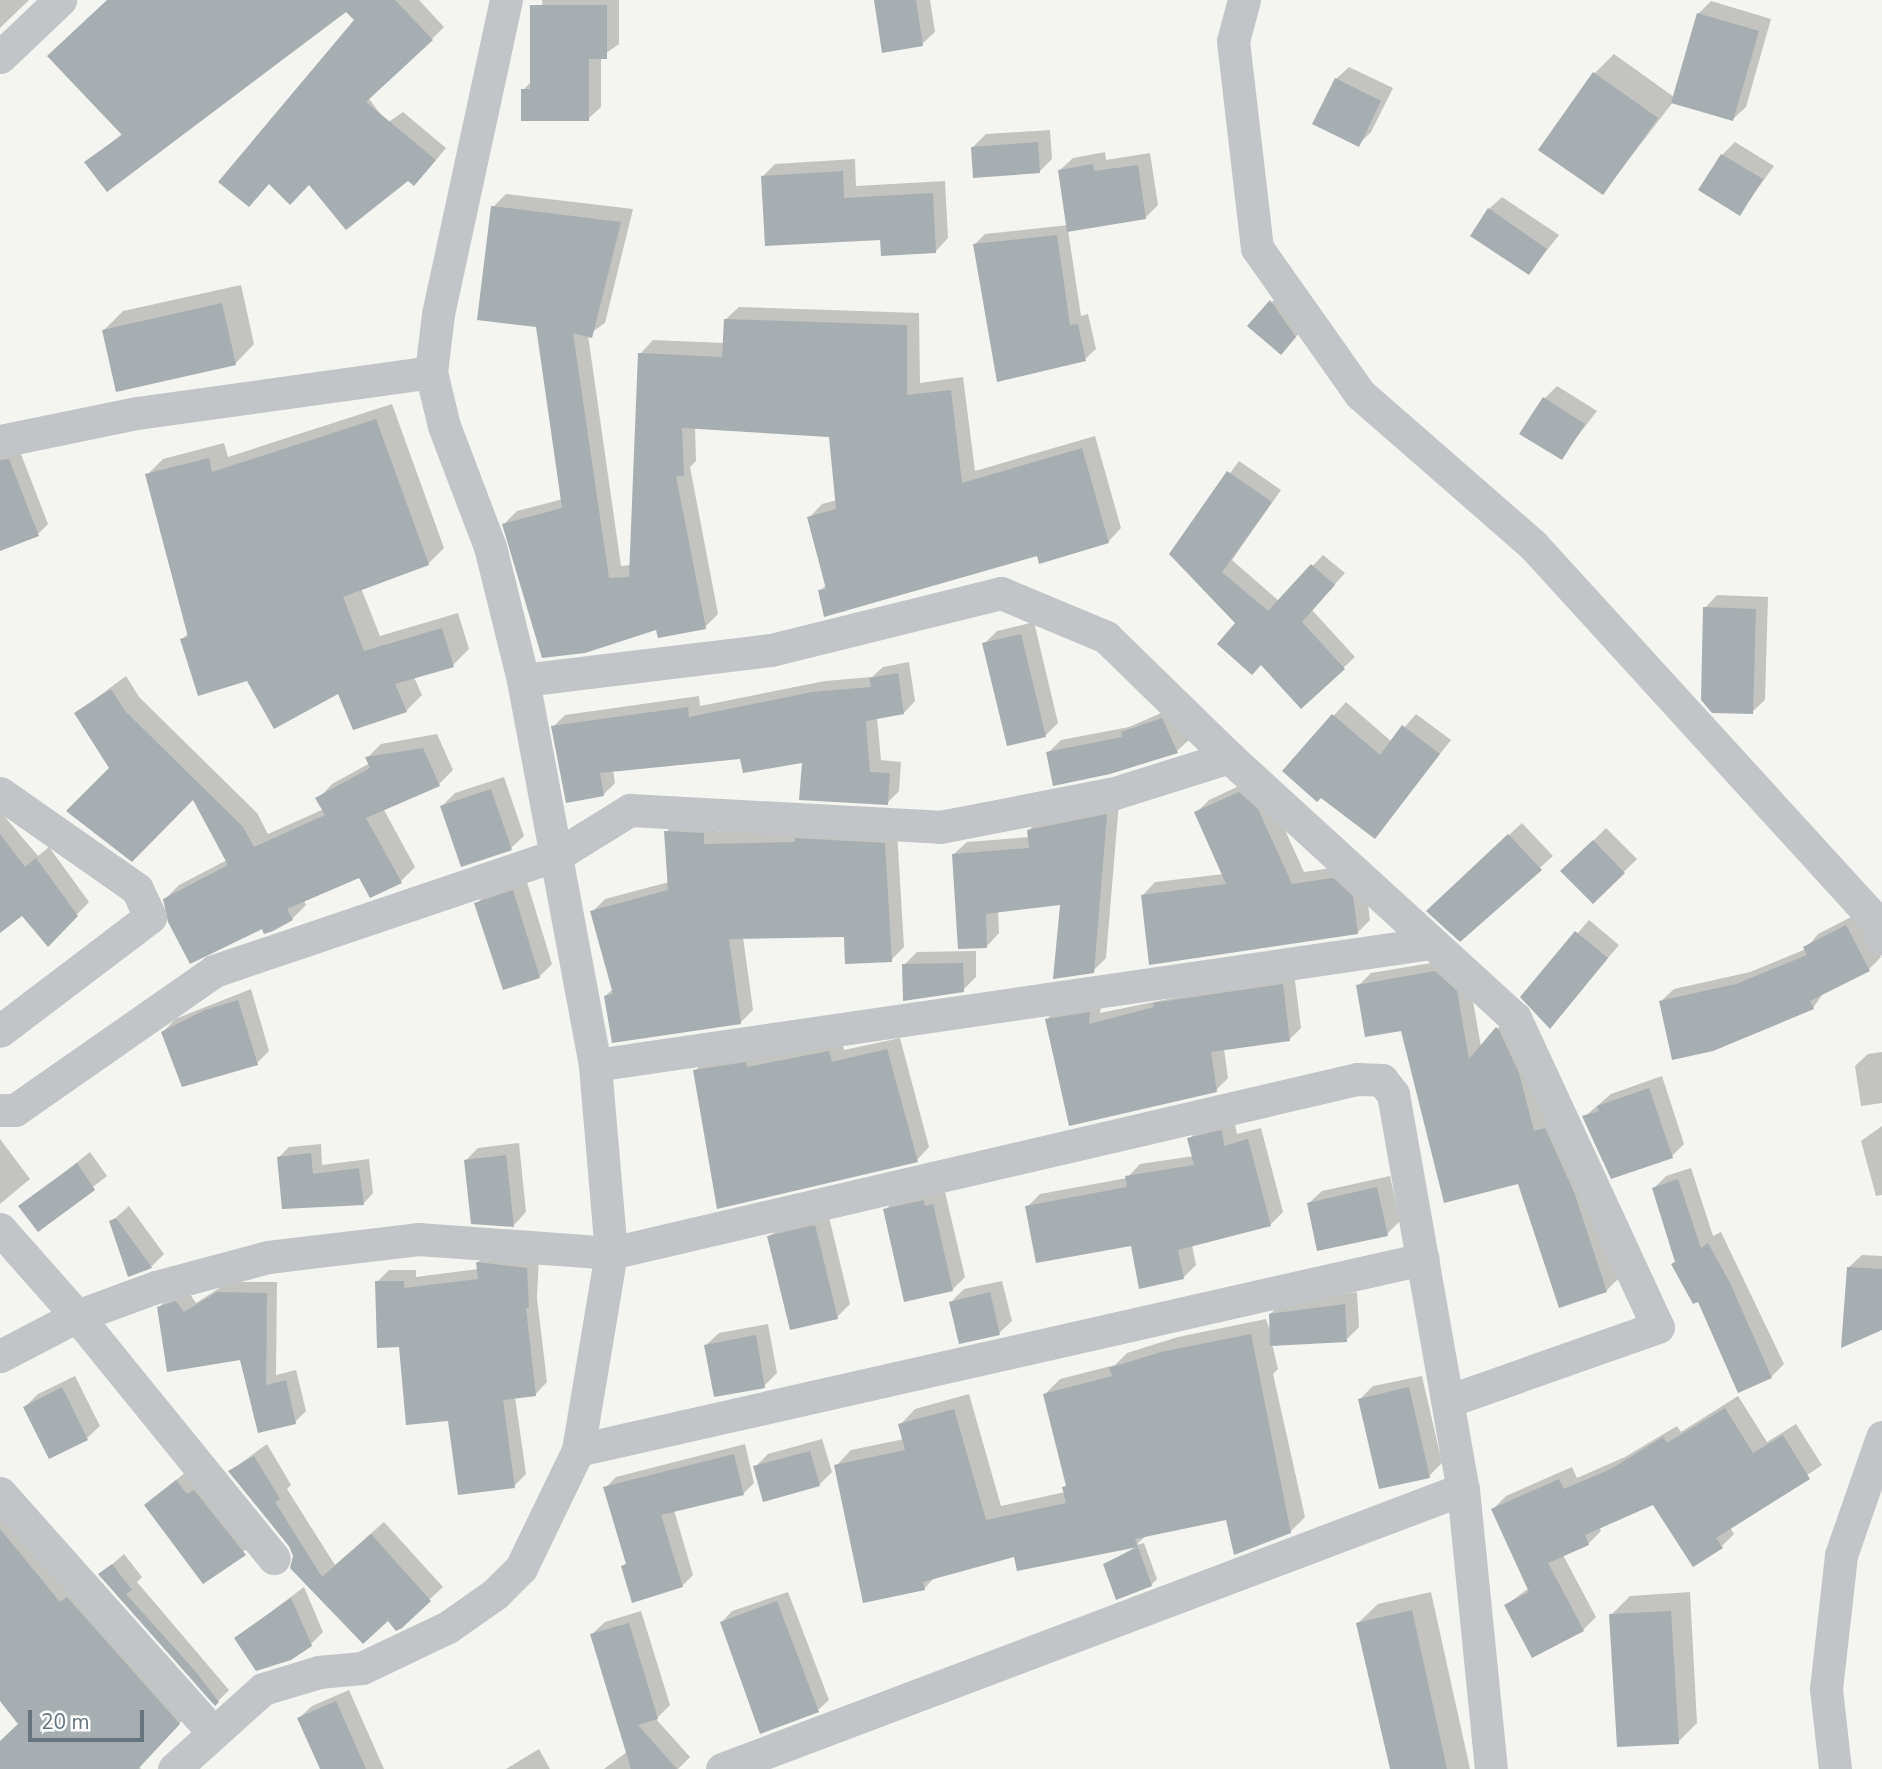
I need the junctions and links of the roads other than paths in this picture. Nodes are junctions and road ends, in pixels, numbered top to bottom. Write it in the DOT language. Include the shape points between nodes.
graph roads {
  1 [pos="61,0"];
  2 [pos="506,0"];
  3 [pos="1244,0"];
  4 [pos="0,57"];
  5 [pos="431,372"];
  6 [pos="0,441"];
  7 [pos="523,680"];
  8 [pos="1229,757"];
  9 [pos="0,793"];
  10 [pos="557,855"];
  11 [pos="1882,939"];
  12 [pos="1432,943"];
  13 [pos="0,1031"];
  14 [pos="595,1065"];
  15 [pos="0,1110"];
  16 [pos="0,1228"];
  17 [pos="611,1253"];
  18 [pos="1423,1259"];
  19 [pos="77,1316"];
  20 [pos="0,1356"];
  21 [pos="1448,1401"];
  22 [pos="1882,1437"];
  23 [pos="578,1450"];
  24 [pos="1463,1489"];
  25 [pos="0,1493"];
  26 [pos="274,1558"];
  27 [pos="214,1732"];
  28 [pos="174,1769"];
  29 [pos="722,1769"];
  30 [pos="1491,1769"];
  31 [pos="1835,1769"];
  1 -- 4 [label="street"];
  2 -- 5 [label="street" via="438,314"];
  3 -- 11 [label="street" via="1233,41 1257,248 1360,394 1533,545 1878,922"];
  5 -- 6 [label="street" via="137,413"];
  5 -- 7 [label="street" via="444,426 490,547"];
  7 -- 8 [label="street" via="771,650 1001,593 1107,637"];
  7 -- 10 [label="street"];
  8 -- 10 [label="street" via="1115,793 940,827 630,810"];
  8 -- 12 [label="street"];
  9 -- 13 [label="street" via="137,889 150,917"];
  10 -- 14 [label="street"];
  10 -- 15 [label="street" via="214,971 15,1110"];
  12 -- 14 [label="street"];
  12 -- 21 [label="street" via="1515,1018 1658,1327"];
  14 -- 17 [label="street"];
  16 -- 19 [label="street"];
  17 -- 18 [label="street" via="1357,1079 1382,1080 1393,1094"];
  17 -- 19 [label="street" via="418,1240 268,1257 156,1287"];
  17 -- 23 [label="street"];
  18 -- 21 [label="street"];
  18 -- 23 [label="street"];
  19 -- 20 [label="street"];
  19 -- 26 [label="street"];
  21 -- 24 [label="street"];
  22 -- 31 [label="street" via="1841,1555 1826,1689"];
  23 -- 27 [label="street" via="522,1568 495,1594 448,1627 362,1668 319,1672 263,1689"];
  24 -- 29 [label="street"];
  24 -- 30 [label="street"];
  25 -- 27 [label="street"];
  27 -- 28 [label="street"];
}
